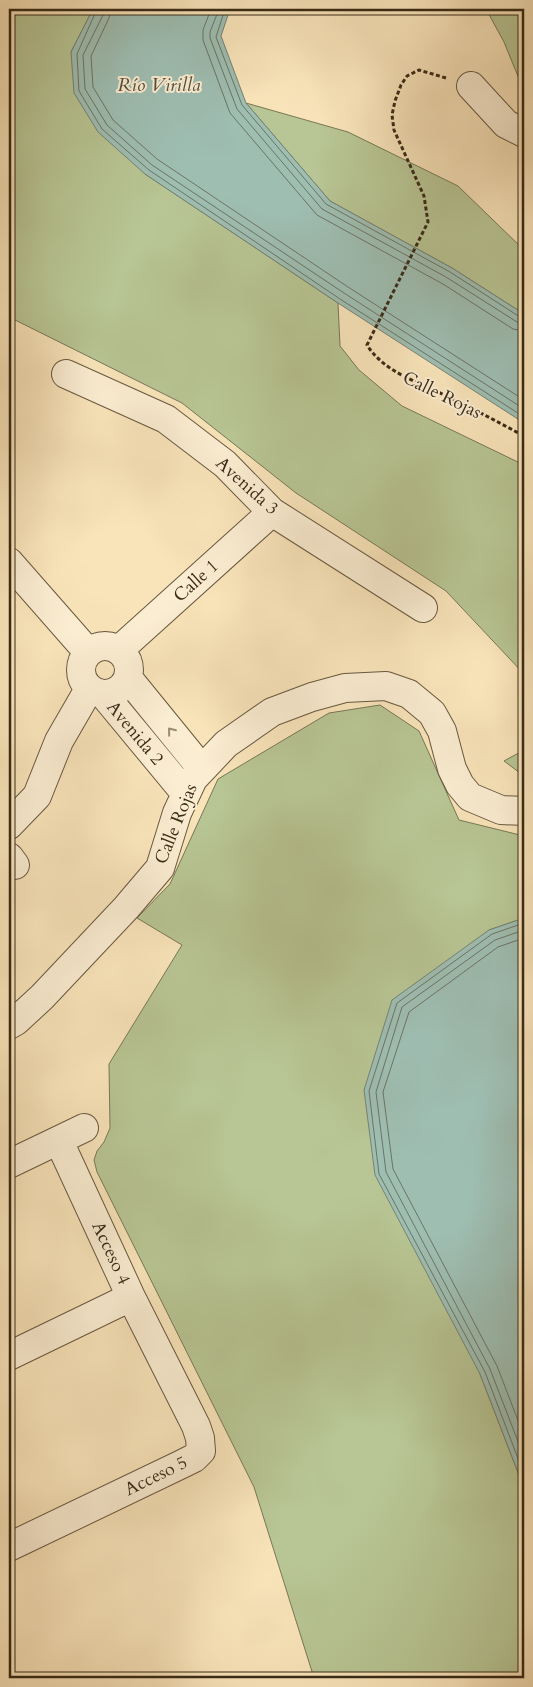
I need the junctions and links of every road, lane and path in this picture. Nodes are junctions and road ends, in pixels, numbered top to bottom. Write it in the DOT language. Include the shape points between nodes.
graph roads {
  1 [pos="470,86"];
  2 [pos="524,133"];
  3 [pos="66,374"];
  4 [pos="524,436"];
  5 [pos="272,512"];
  6 [pos="9,562"];
  7 [pos="423,608"];
  8 [pos="119,650"];
  9 [pos="88,652"];
  10 [pos="128,678"];
  11 [pos="96,692"];
  12 [pos="202,769"];
  13 [pos="186,794"];
  14 [pos="524,811"];
  15 [pos="9,825"];
  16 [pos="9,1025"];
  17 [pos="84,1128"];
  18 [pos="59,1140"];
  19 [pos="9,1164"];
  20 [pos="131,1297"];
  21 [pos="9,1356"];
  22 [pos="9,1547"];
  1 -- 2 [label="street" via="506,124"];
  1 -- 4 [label="path, Calle Rojas" via="419,70 407,76 394,101 394,130 424,196 428,222 366,345 378,360 398,374"];
  3 -- 5 [label="street, Avenida 3" via="166,419 225,464"];
  5 -- 7 [label="street, Avenida 3"];
  5 -- 8 [label="street, Calle 1"];
  6 -- 9 [label="street"];
  8 -- 9 [label="street" via="104,646"];
  8 -- 10 [label="street, Avenida 2" via="128,663"];
  9 -- 11 [label="street, Avenida 2" via="80,666 80,674 83,682"];
  10 -- 11 [label="street, Avenida 2" via="118,691"];
  12 -- 10 [label="street, Avenida 2, one-way"];
  11 -- 13 [label="street, Avenida 2"];
  11 -- 15 [label="street" via="59,741 38,796"];
  12 -- 13 [label="street, Calle Rojas"];
  12 -- 14 [label="street, Calle Rojas" via="226,744 272,712 345,688 386,686 409,694 432,713 442,731 452,769 470,797 501,810"];
  13 -- 16 [label="street, Calle Rojas" via="160,868 42,997"];
  17 -- 18 [label="street"];
  18 -- 19 [label="street"];
  18 -- 20 [label="street, Acceso 4"];
  20 -- 21 [label="street, Acceso 4"];
  20 -- 22 [label="street, Acceso 5" via="196,1426 202,1451 182,1464"];
}
